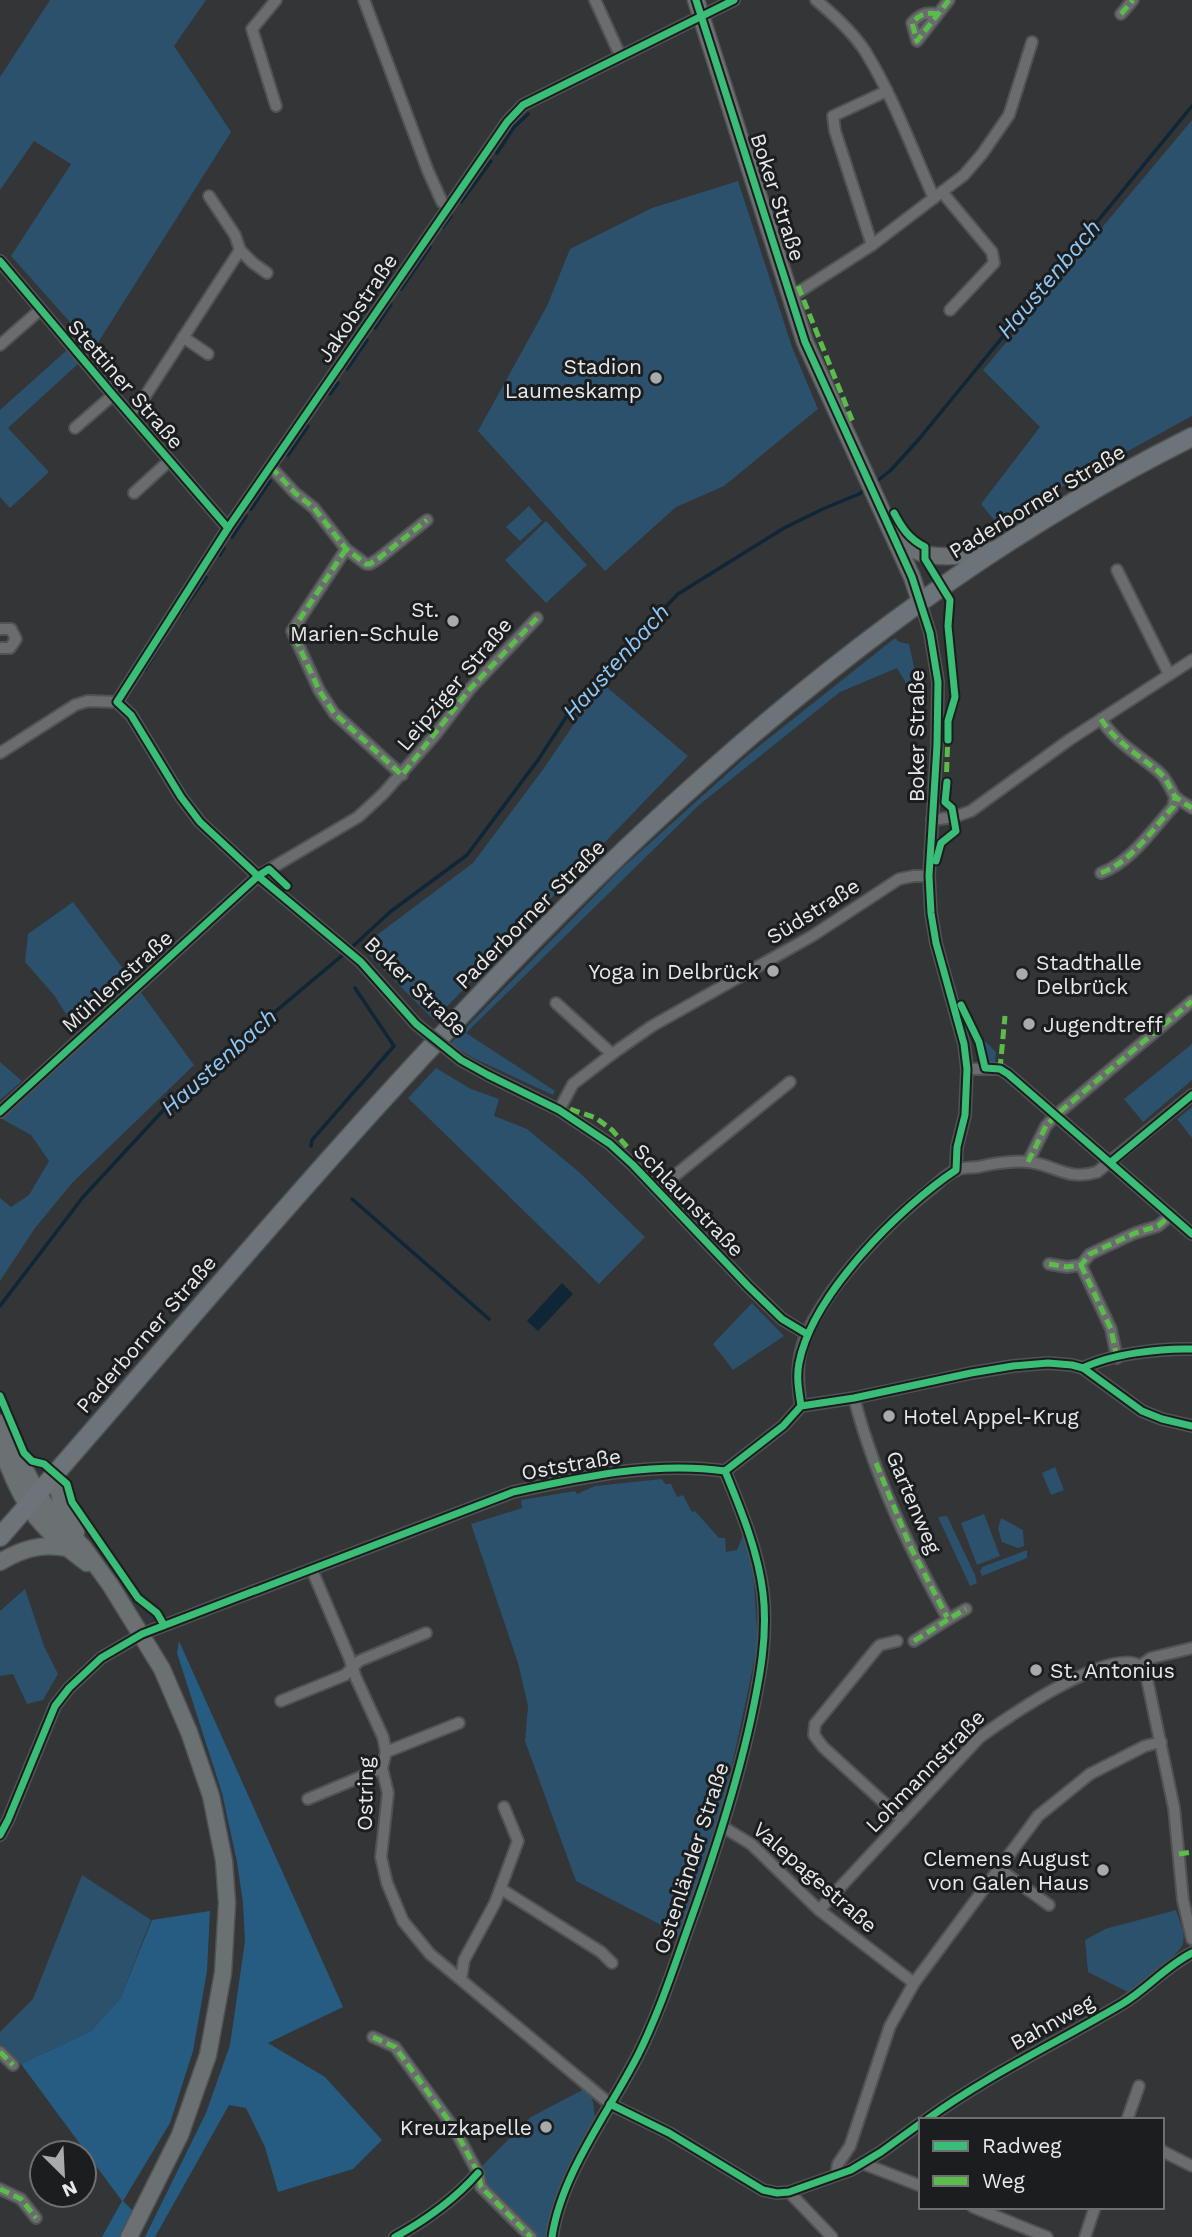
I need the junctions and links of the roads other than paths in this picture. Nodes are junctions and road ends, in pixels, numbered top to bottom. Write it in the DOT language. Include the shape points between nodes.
graph roads {
  1 [pos="276,0"];
  2 [pos="364,0"];
  3 [pos="595,0"];
  4 [pos="734,0"];
  5 [pos="816,0"];
  6 [pos="949,0"];
  7 [pos="1133,0"];
  8 [pos="698,8"];
  9 [pos="937,14"];
  10 [pos="1121,14"];
  11 [pos="1032,42"];
  12 [pos="620,55"];
  13 [pos="887,91"];
  14 [pos="276,106"];
  15 [pos="938,195"];
  16 [pos="209,196"];
  17 [pos="448,206"];
  18 [pos="872,245"];
  19 [pos="240,250"];
  20 [pos="0,261"];
  21 [pos="267,273"];
  22 [pos="791,297"];
  23 [pos="40,310"];
  24 [pos="950,310"];
  25 [pos="183,337"];
  26 [pos="0,345"];
  27 [pos="208,354"];
  28 [pos="113,395"];
  29 [pos="130,414"];
  30 [pos="75,428"];
  31 [pos="1192,437"];
  32 [pos="169,461"];
  33 [pos="271,467"];
  34 [pos="134,493"];
  35 [pos="427,520"];
  36 [pos="228,528"];
  37 [pos="897,543"];
  38 [pos="998,549"];
  39 [pos="346,550"];
  40 [pos="1117,570"];
  41 [pos="920,601"];
  42 [pos="537,618"];
  43 [pos="0,629"];
  44 [pos="0,648"];
  45 [pos="1192,660"];
  46 [pos="1170,674"];
  47 [pos="117,702"];
  48 [pos="1101,719"];
  49 [pos="0,752"];
  50 [pos="402,775"];
  51 [pos="1175,797"];
  52 [pos="1192,808"];
  53 [pos="932,820"];
  54 [pos="1101,873"];
  55 [pos="258,876"];
  56 [pos="929,876"];
  57 [pos="1192,1001"];
  58 [pos="556,1003"];
  59 [pos="612,1054"];
  60 [pos="967,1069"];
  61 [pos="790,1082"];
  62 [pos="1192,1095"];
  63 [pos="559,1110"];
  64 [pos="0,1112"];
  65 [pos="1056,1115"];
  66 [pos="1028,1162"];
  67 [pos="1111,1162"];
  68 [pos="956,1170"];
  69 [pos="657,1190"];
  70 [pos="1171,1215"];
  71 [pos="1192,1234"];
  72 [pos="1049,1264"];
  73 [pos="1081,1265"];
  74 [pos="807,1334"];
  75 [pos="1191,1349"];
  76 [pos="1117,1358"];
  77 [pos="1083,1368"];
  78 [pos="854,1398"];
  79 [pos="801,1406"];
  80 [pos="0,1423"];
  81 [pos="1192,1426"];
  82 [pos="0,1444"];
  83 [pos="725,1471"];
  84 [pos="55,1475"];
  85 [pos="33,1500"];
  86 [pos="0,1537"];
  87 [pos="75,1548"];
  88 [pos="0,1562"];
  89 [pos="312,1570"];
  90 [pos="966,1609"];
  91 [pos="947,1617"];
  92 [pos="426,1633"];
  93 [pos="142,1634"];
  94 [pos="897,1641"];
  95 [pos="914,1641"];
  96 [pos="1192,1648"];
  97 [pos="1140,1666"];
  98 [pos="352,1668"];
  99 [pos="281,1701"];
  100 [pos="459,1723"];
  101 [pos="1161,1742"];
  102 [pos="386,1752"];
  103 [pos="382,1768"];
  104 [pos="308,1799"];
  105 [pos="504,1807"];
  106 [pos="903,1820"];
  107 [pos="723,1827"];
  108 [pos="0,1835"];
  109 [pos="1192,1852"];
  110 [pos="1180,1854"];
  111 [pos="999,1869"];
  112 [pos="501,1889"];
  113 [pos="1049,1905"];
  114 [pos="819,1910"];
  115 [pos="1192,1939"];
  116 [pos="1192,1953"];
  117 [pos="612,1963"];
  118 [pos="461,1979"];
  119 [pos="914,1983"];
  120 [pos="373,2037"];
  121 [pos="0,2052"];
  122 [pos="13,2065"];
  123 [pos="1139,2086"];
  124 [pos="610,2104"];
  125 [pos="929,2118"];
  126 [pos="1128,2118"];
  127 [pos="919,2124"];
  128 [pos="1164,2152"];
  129 [pos="864,2164"];
  130 [pos="1192,2166"];
  131 [pos="478,2173"];
  132 [pos="836,2175"];
  133 [pos="919,2185"];
  134 [pos="0,2189"];
  135 [pos="789,2192"];
  136 [pos="978,2209"];
  137 [pos="1095,2209"];
  138 [pos="36,2218"];
  139 [pos="129,2237"];
  140 [pos="395,2237"];
  141 [pos="531,2237"];
  142 [pos="552,2237"];
  143 [pos="832,2237"];
  144 [pos="1047,2237"];
  145 [pos="1085,2237"];
  1 -- 14 [label="street" via="252,29"];
  2 -- 17 [label="street" via="428,171"];
  3 -- 12 [label="street"];
  4 -- 8 [label="street, Jakobstraße"];
  5 -- 13 [label="street" via="864,49"];
  6 -- 9 [label="street"];
  7 -- 10 [label="street"];
  8 -- 12 [label="street, Jakobstraße"];
  8 -- 22 [label="main road, Boker Straße"];
  11 -- 15 [label="street" via="1009,116 964,175"];
  12 -- 17 [label="street, Jakobstraße" via="523,105"];
  13 -- 15 [label="street"];
  13 -- 18 [label="street" via="833,116"];
  15 -- 18 [label="street"];
  15 -- 24 [label="street" via="992,252 993,263"];
  16 -- 19 [label="street"];
  17 -- 33 [label="street, Jakobstraße"];
  18 -- 22 [label="street"];
  19 -- 21 [label="street"];
  19 -- 25 [label="street"];
  20 -- 23 [label="street, Stettiner Straße"];
  22 -- 37 [label="main road, Boker Straße" via="805,342"];
  23 -- 26 [label="street"];
  23 -- 28 [label="street, Stettiner Straße"];
  25 -- 27 [label="street"];
  25 -- 29 [label="street"];
  28 -- 29 [label="street, Stettiner Straße"];
  28 -- 30 [label="street, Stettiner Straße"];
  29 -- 32 [label="street, Stettiner Straße"];
  31 -- 38 [label="main road, Paderborner Straße"];
  32 -- 34 [label="street, Stettiner Straße"];
  32 -- 36 [label="street, Stettiner Straße"];
  33 -- 36 [label="street, Jakobstraße"];
  33 -- 39 [label="street" via="314,508"];
  35 -- 39 [label="street" via="370,564"];
  36 -- 47 [label="street, Jakobstraße"];
  37 -- 38 [label="main road" via="942,556"];
  37 -- 41 [label="main road, Boker Straße"];
  38 -- 41 [label="main road, Paderborner Straße"];
  39 -- 50 [label="street, Leipziger Straße" via="292,631 334,713"];
  40 -- 46 [label="street"];
  41 -- 53 [label="street, Boker Straße" via="938,682"];
  41 -- 84 [label="main road, Paderborner Straße" via="750,736 534,940 367,1117"];
  42 -- 50 [label="street, Leipziger Straße" via="470,689"];
  43 -- 44 [label="street" via="11,629 16,639 10,648"];
  45 -- 46 [label="street"];
  46 -- 48 [label="street"];
  47 -- 49 [label="street" via="75,705"];
  47 -- 55 [label="street, Schlaunstraße" via="131,715 200,822"];
  48 -- 51 [label="street" via="1108,731 1160,773"];
  48 -- 53 [label="street" via="971,811"];
  50 -- 55 [label="street, Leipziger Straße" via="358,817"];
  51 -- 52 [label="street"];
  51 -- 54 [label="street" via="1173,807 1126,859"];
  53 -- 56 [label="street, Boker Straße"];
  55 -- 63 [label="street, Schlaunstraße, bridge" via="356,957 416,1024 461,1060"];
  55 -- 64 [label="street, Mühlenstraße"];
  56 -- 59 [label="street, Südstraße" via="900,879"];
  56 -- 60 [label="street, Boker Straße" via="935,939"];
  57 -- 65 [label="street"];
  58 -- 59 [label="street"];
  59 -- 63 [label="street, Südstraße" via="573,1084"];
  60 -- 65 [label="street" via="1000,1069"];
  60 -- 68 [label="street, Boker Straße"];
  61 -- 69 [label="street"];
  62 -- 67 [label="street"];
  63 -- 69 [label="street, Schlaunstraße" via="610,1144"];
  65 -- 66 [label="street"];
  65 -- 67 [label="street"];
  66 -- 67 [label="street" via="1084,1176"];
  66 -- 68 [label="street"];
  67 -- 70 [label="street"];
  68 -- 74 [label="street" via="889,1226 845,1277"];
  69 -- 74 [label="street, Schlaunstraße" via="782,1319"];
  70 -- 71 [label="street"];
  70 -- 73 [label="street" via="1158,1226 1090,1254"];
  72 -- 73 [label="street"];
  73 -- 76 [label="street" via="1111,1329"];
  74 -- 79 [label="street" via="798,1365"];
  75 -- 76 [label="street" via="1165,1348"];
  76 -- 77 [label="street"];
  77 -- 78 [label="street" via="1048,1363 1013,1366"];
  77 -- 81 [label="street" via="1142,1411"];
  78 -- 79 [label="street"];
  78 -- 91 [label="street, Gartenweg" via="910,1546"];
  79 -- 83 [label="street"];
  80 -- 85 [label="main road"];
  82 -- 85 [label="main road" via="13,1481"];
  83 -- 89 [label="street, Oststraße" via="613,1473 513,1492"];
  83 -- 107 [label="street, Ostenländer Straße" via="758,1562 764,1623 759,1682"];
  84 -- 85 [label="main road, Paderborner Straße"];
  84 -- 87 [label="main road"];
  85 -- 86 [label="main road, Paderborner Straße"];
  85 -- 87 [label="main road" via="54,1517"];
  87 -- 88 [label="main road" via="40,1546"];
  87 -- 93 [label="main road" via="103,1574"];
  89 -- 93 [label="street, Oststraße"];
  89 -- 98 [label="street, Ostring"];
  90 -- 91 [label="street"];
  91 -- 95 [label="street"];
  92 -- 98 [label="street"];
  93 -- 108 [label="street, Oststraße" via="101,1657 55,1706"];
  93 -- 139 [label="main road" via="189,1732 211,1796 227,1903 223,1973 208,2055 180,2135"];
  94 -- 106 [label="street" via="877,1648 815,1724 814,1735"];
  96 -- 97 [label="street, Lohmannstraße" via="1150,1658"];
  97 -- 101 [label="street"];
  97 -- 106 [label="street, Lohmannstraße" via="1127,1661 1096,1670 1002,1720 979,1738"];
  98 -- 99 [label="street"];
  98 -- 102 [label="street, Ostring"];
  100 -- 102 [label="street"];
  101 -- 110 [label="street"];
  101 -- 111 [label="street" via="1090,1774 1068,1791 1038,1816"];
  102 -- 103 [label="street, Ostring"];
  103 -- 104 [label="street"];
  103 -- 118 [label="street, Ostring" via="388,1793 381,1857 387,1883 403,1920 430,1954"];
  105 -- 112 [label="street" via="518,1841"];
  106 -- 114 [label="street, Lohmannstraße"];
  107 -- 114 [label="street, Valepagestraße" via="751,1844"];
  107 -- 124 [label="street, Ostenländer Straße" via="647,2036"];
  109 -- 110 [label="street"];
  110 -- 115 [label="street" via="1184,1910"];
  111 -- 113 [label="street"];
  111 -- 119 [label="street"];
  112 -- 117 [label="street"];
  112 -- 118 [label="street" via="464,1960"];
  114 -- 119 [label="street, Valepagestraße"];
  116 -- 125 [label="street, Bahnweg" via="1124,2002 1003,2069"];
  118 -- 124 [label="street, Ostring"];
  119 -- 132 [label="street" via="890,2026"];
  120 -- 131 [label="street" via="395,2048 454,2128"];
  121 -- 122 [label="street"];
  123 -- 126 [label="street"];
  124 -- 135 [label="street, Ostring" via="669,2133 763,2190"];
  124 -- 142 [label="street, Ostenländer Straße" via="564,2195"];
  127 -- 129 [label="street"];
  128 -- 130 [label="street"];
  129 -- 132 [label="street"];
  129 -- 133 [label="street"];
  131 -- 140 [label="street" via="426,2220"];
  131 -- 141 [label="street" via="481,2187"];
  132 -- 135 [label="street"];
  134 -- 138 [label="street" via="21,2199"];
  135 -- 143 [label="street"];
  136 -- 144 [label="street"];
  137 -- 145 [label="street"];
}
